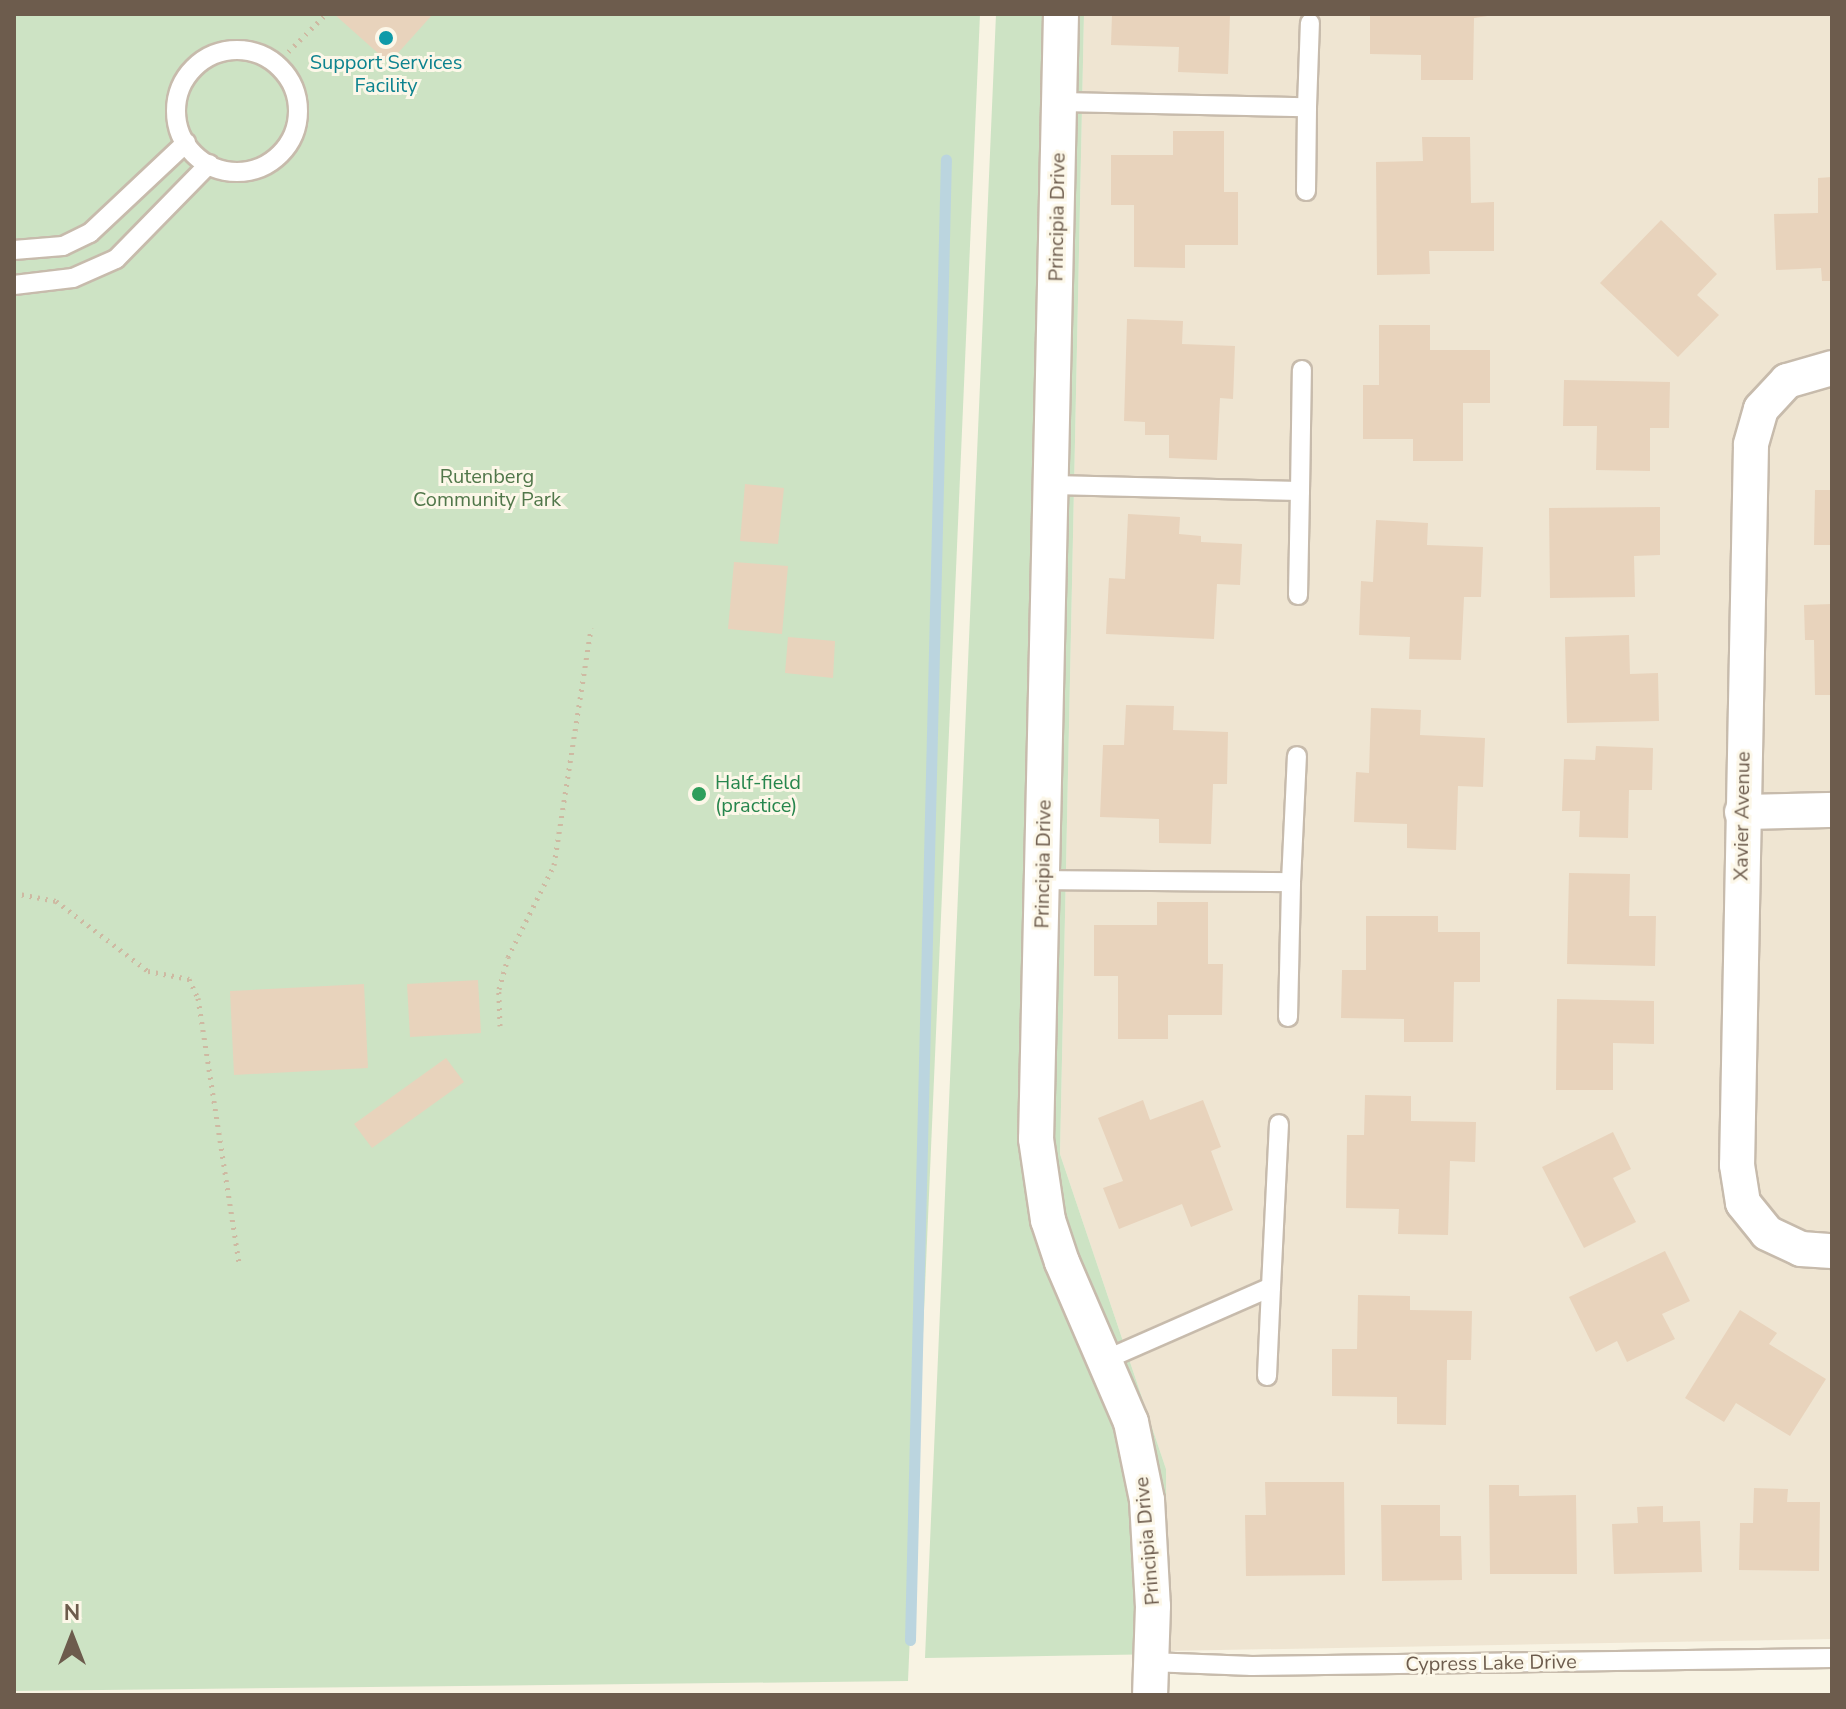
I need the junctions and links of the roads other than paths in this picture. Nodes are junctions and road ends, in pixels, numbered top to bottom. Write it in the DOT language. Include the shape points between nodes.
graph roads {
  1 [pos="1061,14"];
  2 [pos="1310,23"];
  3 [pos="1059,102"];
  4 [pos="1307,107"];
  5 [pos="186,143"];
  6 [pos="209,164"];
  7 [pos="1306,191"];
  8 [pos="14,250"];
  9 [pos="14,285"];
  10 [pos="1832,368"];
  11 [pos="1302,370"];
  12 [pos="1052,485"];
  13 [pos="1300,491"];
  14 [pos="1298,595"];
  15 [pos="1297,756"];
  16 [pos="1832,810"];
  17 [pos="1742,812"];
  18 [pos="1042,880"];
  19 [pos="1291,882"];
  20 [pos="1288,1017"];
  21 [pos="1279,1124"];
  22 [pos="1832,1251"];
  23 [pos="1271,1287"];
  24 [pos="1107,1359"];
  25 [pos="1267,1376"];
  26 [pos="1832,1658"];
  27 [pos="1150,1678"];
  1 -- 3 [label="street, Principia Drive"];
  2 -- 4 [label="lane"];
  3 -- 4 [label="lane"];
  3 -- 12 [label="street, Principia Drive"];
  4 -- 7 [label="lane"];
  5 -- 6 [label="lane"];
  5 -- 6 [label="lane" via="176,116 177,97 198,63 238,49 277,63 298,100 291,141 259,168 241,172"];
  5 -- 8 [label="lane" via="90,233 63,246"];
  6 -- 9 [label="lane" via="116,259 73,278"];
  10 -- 17 [label="street, Xavier Avenue" via="1787,381 1761,409 1751,445"];
  11 -- 13 [label="lane"];
  12 -- 13 [label="lane"];
  12 -- 18 [label="street, Principia Drive"];
  13 -- 14 [label="lane"];
  15 -- 19 [label="lane"];
  16 -- 17 [label="street"];
  17 -- 22 [label="street, Xavier Avenue" via="1737,1165 1743,1203 1767,1233 1801,1249"];
  18 -- 19 [label="lane"];
  18 -- 24 [label="street, Principia Drive" via="1036,1139 1040,1179 1062,1262"];
  19 -- 20 [label="lane"];
  21 -- 23 [label="lane"];
  23 -- 24 [label="lane"];
  23 -- 25 [label="lane"];
  24 -- 27 [label="street, Principia Drive" via="1131,1422 1147,1500"];
  26 -- 27 [label="lane, Cypress Lake Drive" via="1252,1666"];
}
